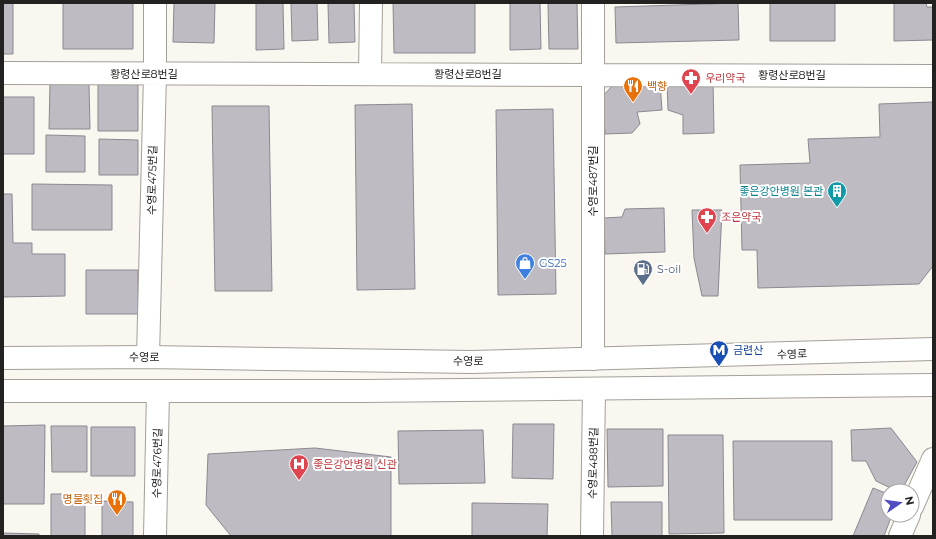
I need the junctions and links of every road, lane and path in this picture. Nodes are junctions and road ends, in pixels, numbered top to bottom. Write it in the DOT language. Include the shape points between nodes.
graph roads {
  1 [pos="155,3"];
  2 [pos="370,3"];
  3 [pos="593,3"];
  4 [pos="3,73"];
  5 [pos="155,74"];
  6 [pos="370,74"];
  7 [pos="593,75"];
  8 [pos="933,76"];
  9 [pos="933,349"];
  10 [pos="148,357"];
  11 [pos="3,358"];
  12 [pos="593,359"];
  13 [pos="933,385"];
  14 [pos="594,389"];
  15 [pos="158,390"];
  16 [pos="3,391"];
  17 [pos="933,459"];
  18 [pos="920,489"];
  19 [pos="906,523"];
  20 [pos="155,536"];
  21 [pos="592,536"];
  22 [pos="900,536"];
  1 -- 5 [label="street, 수영로475번길"];
  2 -- 6 [label="street"];
  3 -- 7 [label="street, 수영로487번길"];
  4 -- 5 [label="street, 황령산로8번길"];
  5 -- 6 [label="street, 황령산로8번길"];
  5 -- 10 [label="street, 수영로475번길"];
  6 -- 7 [label="street, 황령산로8번길"];
  7 -- 8 [label="street, 황령산로8번길"];
  7 -- 12 [label="street, 수영로487번길"];
  9 -- 12 [label="street, 수영로"];
  10 -- 11 [label="street, 수영로"];
  10 -- 12 [label="street, 수영로" via="472,362"];
  13 -- 14 [label="street"];
  14 -- 15 [label="street"];
  14 -- 21 [label="street, 수영로488번길"];
  15 -- 16 [label="street"];
  15 -- 20 [label="street, 수영로476번길"];
  17 -- 18 [label="street"];
  19 -- 22 [label="street"];
}
